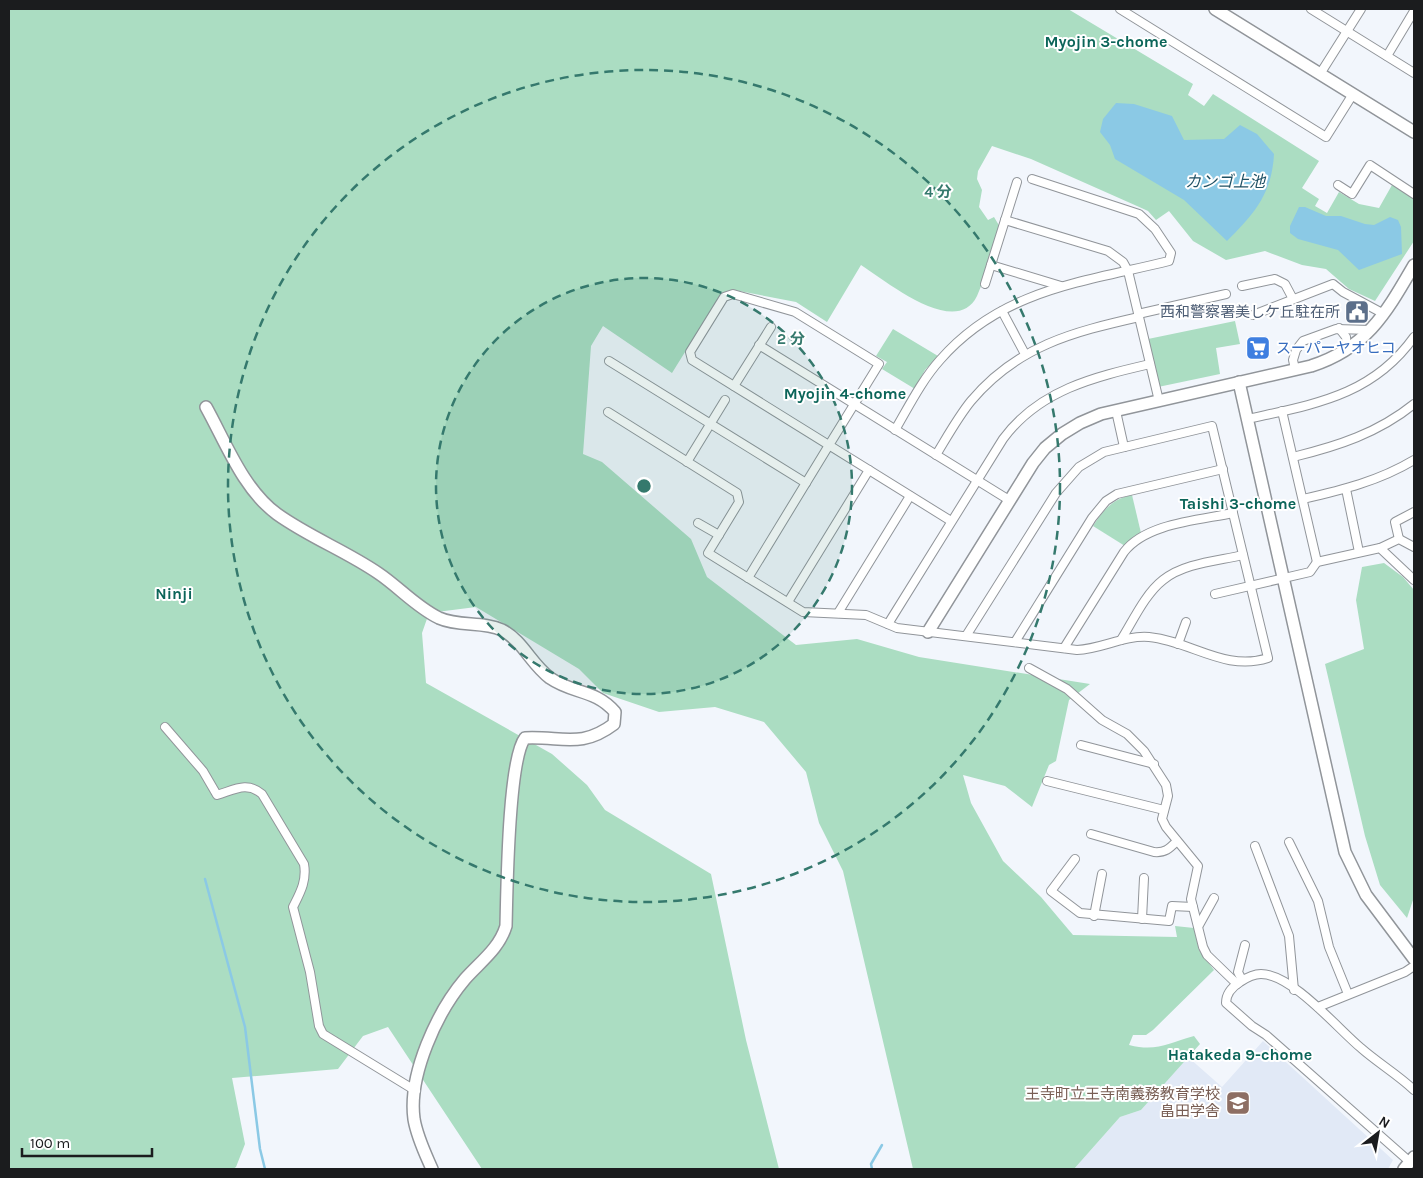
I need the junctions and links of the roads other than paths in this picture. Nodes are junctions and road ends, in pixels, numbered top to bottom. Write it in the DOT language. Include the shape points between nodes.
graph roads {
  1 [pos="1120,9"];
  2 [pos="1215,9"];
  3 [pos="1311,9"];
  4 [pos="1361,9"];
  5 [pos="1414,11"];
  6 [pos="1347,31"];
  7 [pos="1387,56"];
  8 [pos="1414,73"];
  9 [pos="1320,74"];
  10 [pos="1353,94"];
  11 [pos="1414,132"];
  12 [pos="1032,179"];
  13 [pos="1017,182"];
  14 [pos="1338,185"];
  15 [pos="1414,194"];
  16 [pos="1005,220"];
  17 [pos="991,265"];
  18 [pos="1414,265"];
  19 [pos="1128,271"];
  20 [pos="985,284"];
  21 [pos="1060,286"];
  22 [pos="1242,286"];
  23 [pos="1226,294"];
  24 [pos="1292,299"];
  25 [pos="1002,311"];
  26 [pos="1384,314"];
  27 [pos="1253,315"];
  28 [pos="1139,316"];
  29 [pos="771,327"];
  30 [pos="1339,328"];
  31 [pos="1371,330"];
  32 [pos="1414,337"];
  33 [pos="759,346"];
  34 [pos="1347,349"];
  35 [pos="1026,354"];
  36 [pos="609,361"];
  37 [pos="1150,364"];
  38 [pos="1295,369"];
  39 [pos="1239,382"];
  40 [pos="734,386"];
  41 [pos="725,400"];
  42 [pos="1159,401"];
  43 [pos="1414,404"];
  44 [pos="854,405"];
  45 [pos="206,407"];
  46 [pos="1116,411"];
  47 [pos="608,412"];
  48 [pos="1282,412"];
  49 [pos="1248,419"];
  50 [pos="710,424"];
  51 [pos="895,430"];
  52 [pos="829,445"];
  53 [pos="1124,447"];
  54 [pos="936,455"];
  55 [pos="1293,457"];
  56 [pos="1414,460"];
  57 [pos="687,462"];
  58 [pos="1223,469"];
  59 [pos="870,470"];
  60 [pos="976,480"];
  61 [pos="806,483"];
  62 [pos="1346,489"];
  63 [pos="910,496"];
  64 [pos="1303,499"];
  65 [pos="1009,500"];
  66 [pos="1414,512"];
  67 [pos="1233,513"];
  68 [pos="951,521"];
  69 [pos="698,523"];
  70 [pos="719,536"];
  71 [pos="1398,539"];
  72 [pos="1414,547"];
  73 [pos="1380,548"];
  74 [pos="1359,552"];
  75 [pos="1243,555"];
  76 [pos="1317,562"];
  77 [pos="748,578"];
  78 [pos="1283,578"];
  79 [pos="1414,580"];
  80 [pos="1251,586"];
  81 [pos="1215,594"];
  82 [pos="788,602"];
  83 [pos="838,613"];
  84 [pos="1186,622"];
  85 [pos="888,624"];
  86 [pos="928,632"];
  87 [pos="966,636"];
  88 [pos="1121,640"];
  89 [pos="1015,642"];
  90 [pos="1178,644"];
  91 [pos="1064,648"];
  92 [pos="1029,668"];
  93 [pos="166,727"];
  94 [pos="1081,745"];
  95 [pos="1154,764"];
  96 [pos="1047,781"];
  97 [pos="1164,810"];
  98 [pos="1091,834"];
  99 [pos="1177,842"];
  100 [pos="1289,842"];
  101 [pos="1255,846"];
  102 [pos="1075,859"];
  103 [pos="1102,874"];
  104 [pos="1144,878"];
  105 [pos="1214,898"];
  106 [pos="1193,907"];
  107 [pos="1094,916"];
  108 [pos="1142,919"];
  109 [pos="1199,925"];
  110 [pos="1245,945"];
  111 [pos="1414,959"];
  112 [pos="1414,966"];
  113 [pos="1239,982"];
  114 [pos="1294,990"];
  115 [pos="1348,994"];
  116 [pos="1318,1007"];
  117 [pos="1414,1090"];
  118 [pos="416,1091"];
  119 [pos="1409,1163"];
  120 [pos="432,1169"];
  1 -- 10 [label="street" via="1326,137"];
  2 -- 9 [label="street"];
  3 -- 6 [label="street"];
  4 -- 6 [label="street"];
  5 -- 7 [label="street"];
  6 -- 7 [label="street"];
  6 -- 9 [label="street"];
  7 -- 8 [label="street"];
  9 -- 10 [label="street"];
  10 -- 11 [label="street"];
  12 -- 19 [label="street" via="1131,210 1149,222 1172,253 1170,261"];
  13 -- 16 [label="street"];
  14 -- 15 [label="street" via="1352,194 1370,165"];
  16 -- 17 [label="street"];
  16 -- 19 [label="street" via="1108,251 1123,262"];
  17 -- 20 [label="street"];
  17 -- 21 [label="street"];
  18 -- 26 [label="street"];
  19 -- 21 [label="street"];
  19 -- 28 [label="street"];
  21 -- 25 [label="street" via="1042,291"];
  22 -- 24 [label="street" via="1275,279 1285,284"];
  23 -- 28 [label="street"];
  24 -- 26 [label="street" via="1333,284"];
  24 -- 27 [label="street"];
  25 -- 35 [label="street"];
  25 -- 51 [label="street" via="971,330 940,360"];
  26 -- 31 [label="street"];
  28 -- 35 [label="street" via="1074,333"];
  28 -- 37 [label="street"];
  29 -- 33 [label="street"];
  30 -- 31 [label="street"];
  30 -- 34 [label="street" via="1346,337"];
  30 -- 38 [label="street" via="1300,344 1293,360"];
  31 -- 34 [label="street"];
  32 -- 48 [label="street" via="1384,370 1354,389"];
  33 -- 40 [label="street"];
  33 -- 44 [label="street"];
  34 -- 38 [label="street" via="1322,362"];
  35 -- 54 [label="street" via="979,392"];
  36 -- 50 [label="street"];
  37 -- 42 [label="street"];
  37 -- 60 [label="street" via="1085,381 1039,403 1008,431"];
  38 -- 39 [label="street"];
  39 -- 42 [label="street"];
  39 -- 49 [label="street"];
  40 -- 44 [label="street" via="692,360 690,352 724,297 733,294 795,312 879,364"];
  40 -- 52 [label="street"];
  41 -- 50 [label="street"];
  42 -- 46 [label="street"];
  43 -- 55 [label="street" via="1381,427 1358,438"];
  44 -- 51 [label="street"];
  44 -- 52 [label="street"];
  45 -- 118 [label="street" via="253,490 276,514 378,573 417,606 440,619 501,630 517,640 532,662 549,677 565,687 599,697 616,712 614,724 591,738 579,741 525,738 520,744 513,782 503,937 441,1013 424,1052"];
  46 -- 53 [label="street"];
  46 -- 65 [label="street" via="1085,420 1054,440 1033,463"];
  47 -- 57 [label="street"];
  48 -- 49 [label="street"];
  48 -- 55 [label="street"];
  49 -- 78 [label="street"];
  50 -- 57 [label="street"];
  50 -- 61 [label="street"];
  51 -- 54 [label="street"];
  52 -- 59 [label="street"];
  52 -- 61 [label="street"];
  53 -- 58 [label="street" via="1212,426"];
  53 -- 87 [label="street" via="1094,457 1067,478"];
  54 -- 60 [label="street"];
  55 -- 64 [label="street"];
  56 -- 62 [label="street" via="1383,476"];
  57 -- 70 [label="street" via="737,493 739,502"];
  58 -- 67 [label="street"];
  58 -- 89 [label="street" via="1125,491 1106,501 1092,518"];
  59 -- 63 [label="street"];
  59 -- 82 [label="street"];
  60 -- 65 [label="street"];
  60 -- 68 [label="street"];
  61 -- 77 [label="street"];
  62 -- 64 [label="street"];
  62 -- 74 [label="street"];
  63 -- 68 [label="street"];
  63 -- 83 [label="street"];
  64 -- 76 [label="street"];
  65 -- 86 [label="street"];
  66 -- 71 [label="street" via="1395,522"];
  67 -- 75 [label="street"];
  67 -- 91 [label="street" via="1155,530 1134,542 1124,552"];
  68 -- 85 [label="street"];
  69 -- 70 [label="street"];
  70 -- 77 [label="street" via="708,553"];
  71 -- 72 [label="street"];
  71 -- 73 [label="street"];
  73 -- 74 [label="street"];
  73 -- 79 [label="street"];
  74 -- 76 [label="street"];
  75 -- 80 [label="street"];
  75 -- 88 [label="street" via="1179,570 1162,581"];
  76 -- 78 [label="street" via="1310,572"];
  77 -- 82 [label="street"];
  78 -- 80 [label="street"];
  78 -- 111 [label="street" via="1345,852 1366,895"];
  80 -- 81 [label="street"];
  80 -- 90 [label="street" via="1268,658 1251,662 1230,661"];
  82 -- 83 [label="street" via="803,612"];
  83 -- 85 [label="street" via="866,615"];
  84 -- 90 [label="street"];
  85 -- 86 [label="street"];
  86 -- 87 [label="street"];
  87 -- 89 [label="street"];
  88 -- 90 [label="street" via="1147,637"];
  88 -- 91 [label="street" via="1089,650"];
  89 -- 91 [label="street"];
  92 -- 95 [label="street" via="1067,689 1102,720 1122,730"];
  93 -- 118 [label="street" via="203,771 217,795 254,786 304,864 303,886 293,907 323,1034"];
  94 -- 95 [label="street"];
  95 -- 97 [label="street" via="1166,784 1168,796"];
  96 -- 97 [label="street"];
  97 -- 99 [label="street" via="1162,819"];
  98 -- 99 [label="street" via="1162,853"];
  99 -- 106 [label="street" via="1198,866 1191,899"];
  100 -- 115 [label="street" via="1318,901 1329,947"];
  101 -- 114 [label="street" via="1289,936"];
  102 -- 107 [label="street" via="1051,891 1080,913"];
  103 -- 107 [label="street"];
  104 -- 108 [label="street"];
  105 -- 109 [label="street"];
  106 -- 108 [label="street" via="1172,906 1169,921"];
  106 -- 109 [label="street"];
  107 -- 108 [label="street"];
  109 -- 113 [label="street" via="1207,955"];
  110 -- 113 [label="street" via="1238,972"];
  112 -- 115 [label="street"];
  113 -- 114 [label="street" via="1262,974"];
  113 -- 119 [label="street" via="1228,994 1226,1003"];
  114 -- 116 [label="street"];
  115 -- 116 [label="street"];
  116 -- 117 [label="street" via="1359,1046"];
  118 -- 120 [label="street" via="414,1118"];
}
